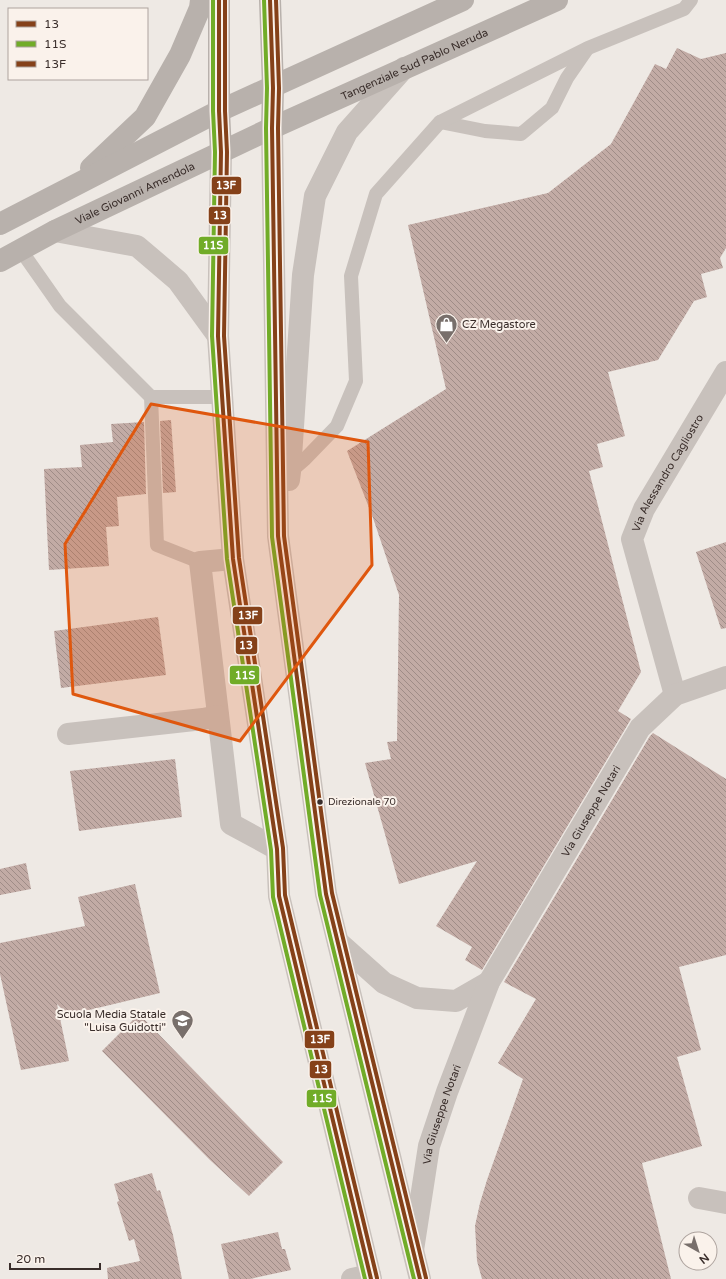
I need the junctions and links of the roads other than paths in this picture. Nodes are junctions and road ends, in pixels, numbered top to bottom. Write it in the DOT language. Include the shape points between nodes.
graph roads {
  1 [pos="201,0"];
  2 [pos="219,0"];
  3 [pos="270,0"];
  4 [pos="463,0"];
  5 [pos="557,0"];
  6 [pos="691,0"];
  7 [pos="588,48"];
  8 [pos="404,68"];
  9 [pos="273,88"];
  10 [pos="219,111"];
  11 [pos="440,122"];
  12 [pos="272,128"];
  13 [pos="221,152"];
  14 [pos="66,190"];
  15 [pos="0,224"];
  16 [pos="55,231"];
  17 [pos="20,249"];
  18 [pos="0,261"];
  19 [pos="218,336"];
  20 [pos="726,372"];
  21 [pos="151,397"];
  22 [pos="223,397"];
  23 [pos="290,472"];
  24 [pos="278,536"];
  25 [pos="233,559"];
  26 [pos="200,562"];
  27 [pos="726,677"];
  28 [pos="676,695"];
  29 [pos="218,716"];
  30 [pos="68,734"];
  31 [pos="277,849"];
  32 [pos="338,942"];
  33 [pos="489,982"];
  34 [pos="699,1198"];
  35 [pos="726,1202"];
  36 [pos="412,1251"];
  37 [pos="364,1278"];
  38 [pos="420,1279"];
  1 -- 14 [label="main road" via="180,55 145,117 105,157"];
  2 -- 10 [label="main road"];
  3 -- 9 [label="main road"];
  4 -- 9 [label="main road"];
  5 -- 8 [label="main road, Tangenziale Sud Pablo Neruda"];
  6 -- 7 [label="lane" via="684,9"];
  7 -- 11 [label="lane"];
  7 -- 11 [label="lane" via="567,78 552,108 521,134 485,131"];
  8 -- 12 [label="main road, Tangenziale Sud Pablo Neruda"];
  8 -- 23 [label="street" via="347,132 315,196 303,275"];
  9 -- 10 [label="main road"];
  9 -- 12 [label="main road"];
  10 -- 13 [label="main road"];
  10 -- 14 [label="main road"];
  11 -- 23 [label="lane" via="376,194 351,276 356,381 337,426"];
  12 -- 13 [label="main road, Viale Giovanni Amendola"];
  12 -- 24 [label="street"];
  13 -- 16 [label="main road, Viale Giovanni Amendola"];
  13 -- 19 [label="street"];
  14 -- 15 [label="main road"];
  16 -- 17 [label="main road, Viale Giovanni Amendola"];
  16 -- 19 [label="street" via="137,246 178,281"];
  17 -- 18 [label="main road, Viale Giovanni Amendola"];
  17 -- 21 [label="lane" via="60,306"];
  19 -- 22 [label="street"];
  20 -- 28 [label="street, Via Alessandro Cagliostro" via="644,509 632,539"];
  21 -- 22 [label="lane"];
  21 -- 26 [label="lane" via="157,545"];
  22 -- 25 [label="street"];
  23 -- 24 [label="street"];
  24 -- 32 [label="street" via="326,894"];
  25 -- 26 [label="street"];
  25 -- 31 [label="street"];
  26 -- 29 [label="street"];
  27 -- 28 [label="street, Via Giuseppe Notari"];
  28 -- 33 [label="street, Via Giuseppe Notari" via="640,728"];
  29 -- 30 [label="street"];
  29 -- 31 [label="street" via="231,824"];
  31 -- 37 [label="street" via="279,896"];
  32 -- 33 [label="street, Via Giuseppe Notari" via="384,983 417,998 456,1001"];
  32 -- 36 [label="street"];
  33 -- 36 [label="street, Via Giuseppe Notari" via="429,1146"];
  34 -- 35 [label="street"];
  36 -- 38 [label="street"];
}
